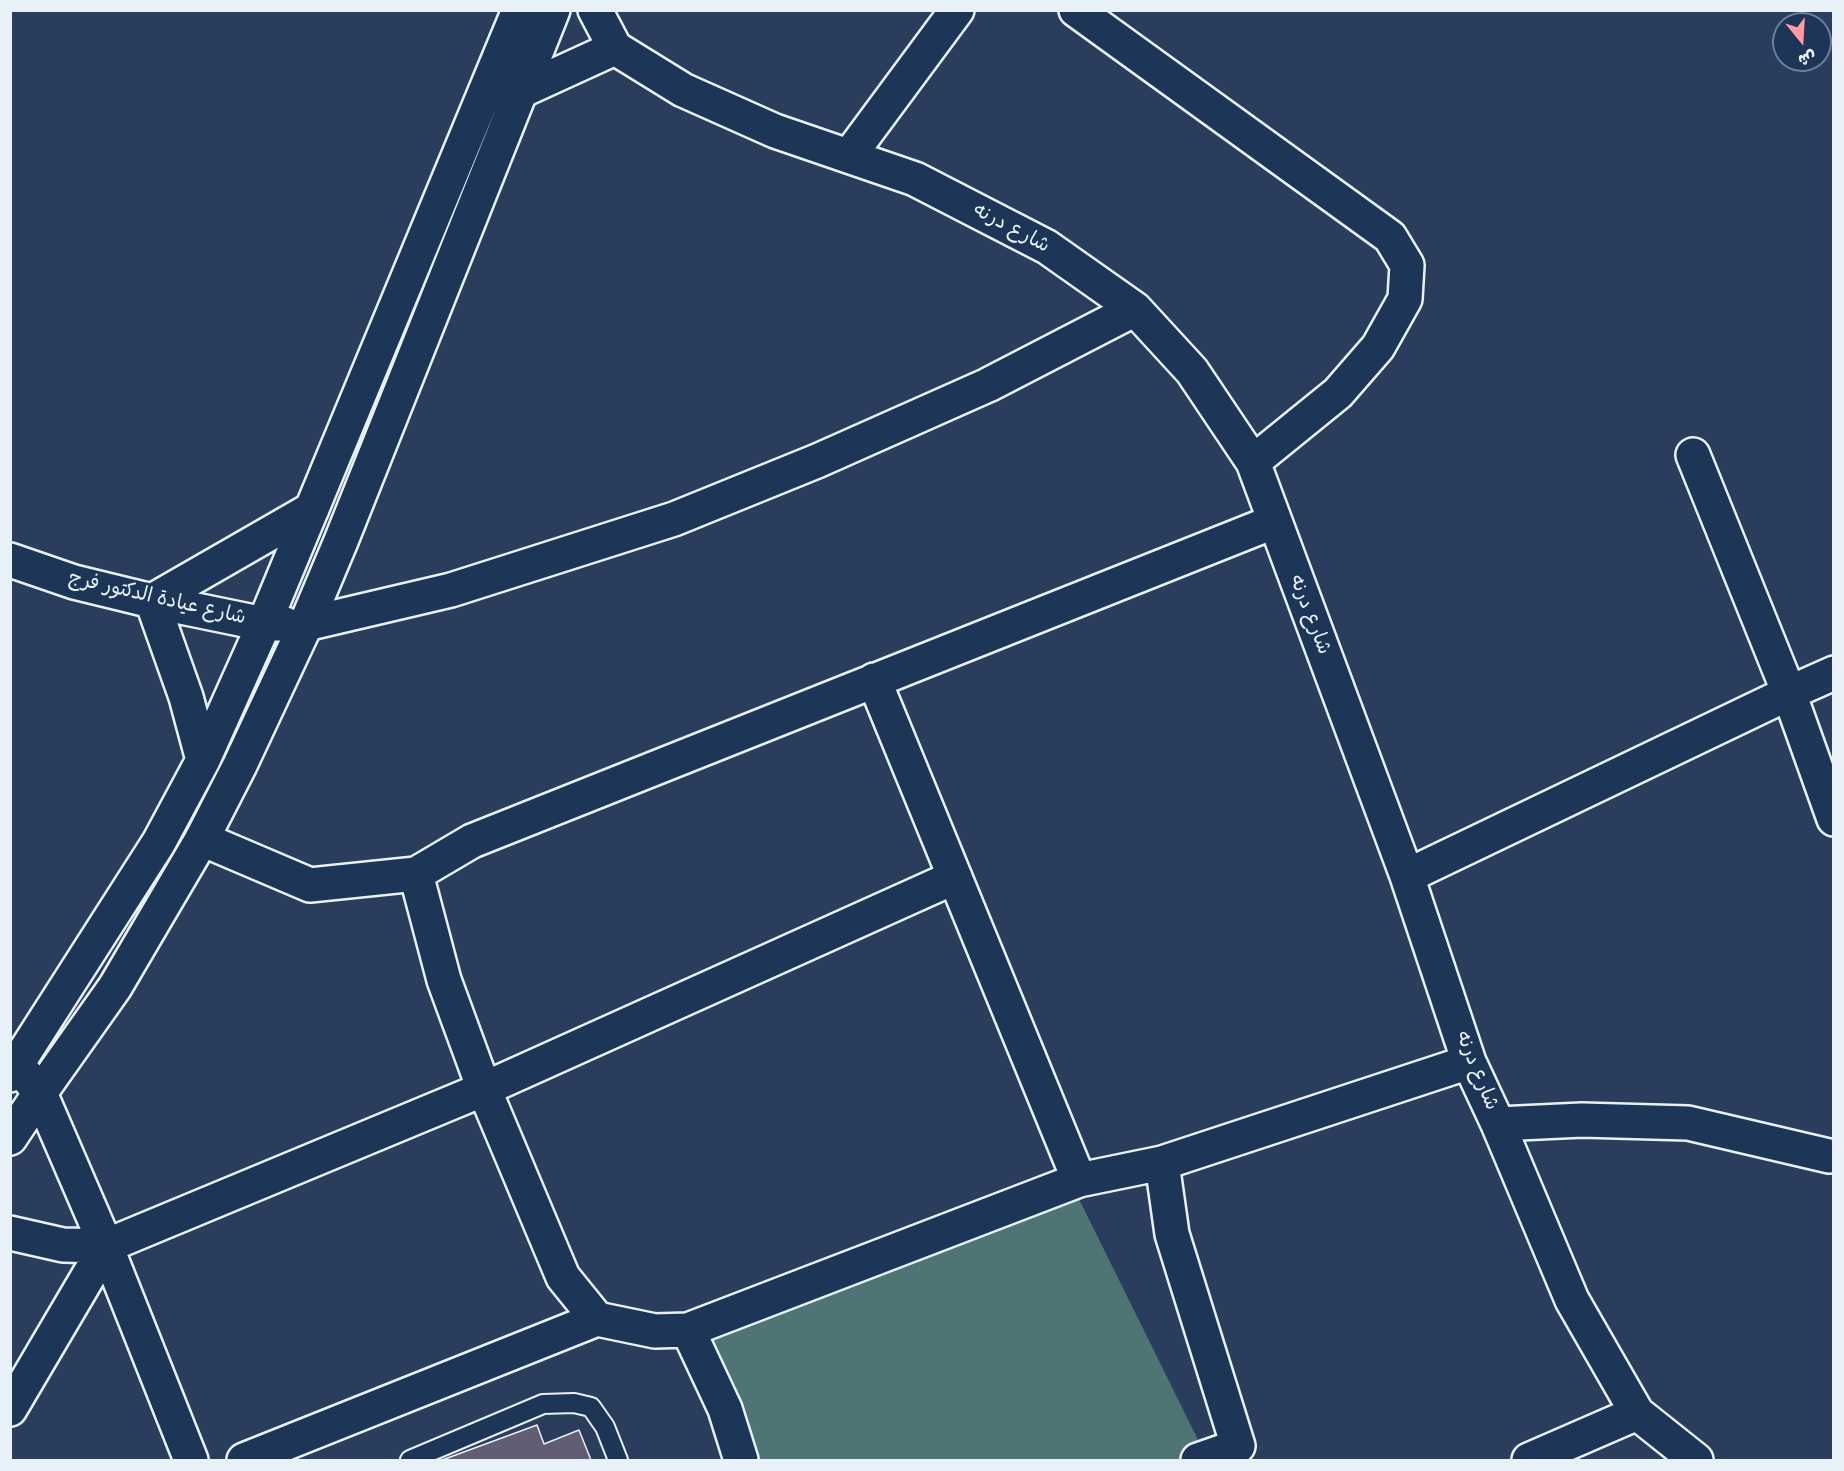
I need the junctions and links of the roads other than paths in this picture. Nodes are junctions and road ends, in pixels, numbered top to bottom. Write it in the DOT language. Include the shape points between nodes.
graph roads {
  1 [pos="519,10"];
  2 [pos="553,10"];
  3 [pos="595,10"];
  4 [pos="957,10"];
  5 [pos="1076,10"];
  6 [pos="615,48"];
  7 [pos="521,91"];
  8 [pos="849,156"];
  9 [pos="1136,309"];
  10 [pos="1693,455"];
  11 [pos="1252,462"];
  12 [pos="312,509"];
  13 [pos="1274,522"];
  14 [pos="10,560"];
  15 [pos="152,602"];
  16 [pos="264,624"];
  17 [pos="306,624"];
  18 [pos="1833,673"];
  19 [pos="874,680"];
  20 [pos="1788,693"];
  21 [pos="203,760"];
  22 [pos="1833,819"];
  23 [pos="202,838"];
  24 [pos="416,874"];
  25 [pos="1407,876"];
  26 [pos="955,877"];
  27 [pos="1469,1062"];
  28 [pos="14,1069"];
  29 [pos="484,1089"];
  30 [pos="40,1093"];
  31 [pos="1498,1124"];
  32 [pos="10,1138"];
  33 [pos="1829,1156"];
  34 [pos="1162,1163"];
  35 [pos="1079,1180"];
  36 [pos="10,1233"];
  37 [pos="106,1246"];
  38 [pos="597,1319"];
  39 [pos="688,1330"];
  40 [pos="10,1409"];
  41 [pos="1637,1413"];
  42 [pos="1241,1453"];
  43 [pos="191,1461"];
  44 [pos="244,1461"];
  45 [pos="410,1461"];
  46 [pos="618,1461"];
  47 [pos="741,1461"];
  48 [pos="1198,1461"];
  49 [pos="1529,1461"];
  50 [pos="1696,1461"];
  1 -- 12 [label="street"];
  2 -- 7 [label="street"];
  3 -- 6 [label="street"];
  4 -- 8 [label="street"];
  5 -- 11 [label="street" via="1390,237 1407,265 1405,299 1378,347 1338,393"];
  6 -- 7 [label="street"];
  6 -- 8 [label="street, شارع درنه" via="683,90 776,131"];
  7 -- 17 [label="street"];
  8 -- 9 [label="street, شارع درنه" via="915,179 1047,247"];
  9 -- 11 [label="street, شارع درنه" via="1192,371"];
  9 -- 17 [label="street, شارع عيادة الدكتور فرج" via="988,385 674,519 451,591"];
  10 -- 20 [label="street"];
  11 -- 13 [label="street, شارع درنه"];
  12 -- 15 [label="street"];
  12 -- 16 [label="street"];
  13 -- 19 [label="street"];
  13 -- 25 [label="street, شارع درنه"];
  14 -- 15 [label="street, شارع عيادة الدكتور فرج"];
  15 -- 16 [label="street, شارع عيادة الدكتور فرج"];
  15 -- 21 [label="street"];
  16 -- 17 [label="street, شارع عيادة الدكتور فرج"];
  16 -- 21 [label="street"];
  17 -- 23 [label="street"];
  18 -- 20 [label="street"];
  19 -- 24 [label="street" via="472,841"];
  19 -- 26 [label="street"];
  20 -- 22 [label="street"];
  20 -- 25 [label="street"];
  21 -- 28 [label="street" via="159,842"];
  23 -- 24 [label="street" via="310,885"];
  23 -- 30 [label="street" via="115,987"];
  24 -- 29 [label="street" via="444,980"];
  25 -- 27 [label="street, شارع درنه"];
  26 -- 29 [label="street"];
  26 -- 35 [label="street"];
  27 -- 31 [label="street, شارع درنه"];
  27 -- 34 [label="street"];
  28 -- 30 [label="street"];
  29 -- 37 [label="street"];
  29 -- 38 [label="street" via="563,1278"];
  30 -- 32 [label="street"];
  30 -- 37 [label="street"];
  31 -- 33 [label="street" via="1582,1120 1688,1123"];
  31 -- 41 [label="street, شارع درنه" via="1572,1300"];
  34 -- 35 [label="street"];
  34 -- 42 [label="street" via="1172,1234"];
  35 -- 39 [label="street"];
  36 -- 37 [label="street" via="63,1245"];
  37 -- 40 [label="street"];
  37 -- 43 [label="street"];
  38 -- 39 [label="street" via="655,1331"];
  38 -- 44 [label="street"];
  39 -- 47 [label="street" via="725,1409"];
  41 -- 49 [label="street"];
  41 -- 50 [label="street, شارع درنه"];
  42 -- 48 [label="street"];
  45 -- 46 [label="lane" via="543,1404 574,1403 591,1407 605,1427"];
}
